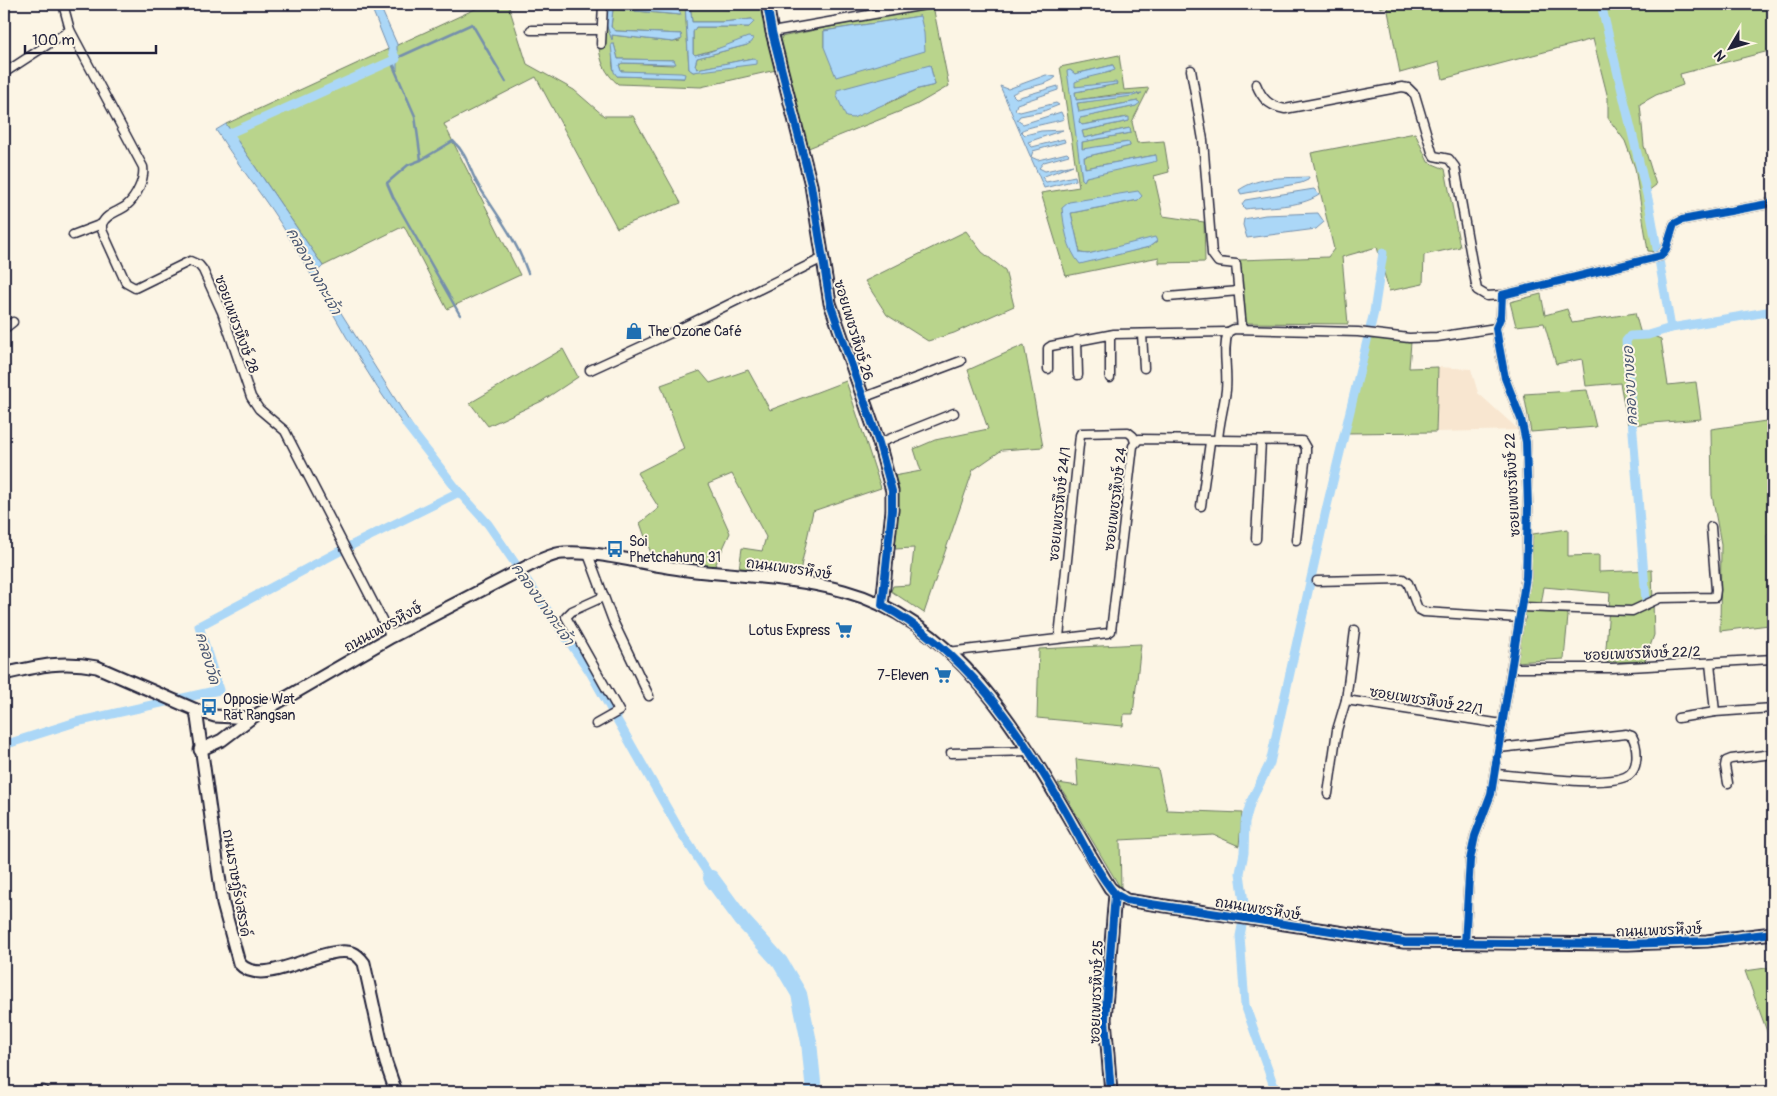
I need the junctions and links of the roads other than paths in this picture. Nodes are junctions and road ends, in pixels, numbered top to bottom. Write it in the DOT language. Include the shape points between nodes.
graph roads {
  1 [pos="63,4"];
  2 [pos="603,4"];
  3 [pos="767,4"];
  4 [pos="930,4"];
  5 [pos="70,30"];
  6 [pos="531,30"];
  7 [pos="601,30"];
  8 [pos="772,32"];
  9 [pos="601,44"];
  10 [pos="1192,70"];
  11 [pos="4,74"];
  12 [pos="1256,84"];
  13 [pos="1773,203"];
  14 [pos="102,224"];
  15 [pos="73,235"];
  16 [pos="821,259"];
  17 [pos="1239,291"];
  18 [pos="1502,295"];
  19 [pos="1168,297"];
  20 [pos="13,322"];
  21 [pos="1496,328"];
  22 [pos="4,329"];
  23 [pos="1242,329"];
  24 [pos="1228,332"];
  25 [pos="1142,334"];
  26 [pos="1110,335"];
  27 [pos="1077,340"];
  28 [pos="961,361"];
  29 [pos="1144,368"];
  30 [pos="1048,369"];
  31 [pos="590,370"];
  32 [pos="1078,375"];
  33 [pos="1110,378"];
  34 [pos="862,398"];
  35 [pos="954,413"];
  36 [pos="1214,441"];
  37 [pos="1135,442"];
  38 [pos="1261,442"];
  39 [pos="879,443"];
  40 [pos="1201,506"];
  41 [pos="1711,526"];
  42 [pos="1256,539"];
  43 [pos="1296,540"];
  44 [pos="588,554"];
  45 [pos="1318,581"];
  46 [pos="603,597"];
  47 [pos="882,605"];
  48 [pos="1522,607"];
  49 [pos="1520,618"];
  50 [pos="1355,630"];
  51 [pos="391,637"];
  52 [pos="1059,637"];
  53 [pos="948,652"];
  54 [pos="1773,659"];
  55 [pos="1710,663"];
  56 [pos="1511,668"];
  57 [pos="4,674"];
  58 [pos="649,696"];
  59 [pos="1346,700"];
  60 [pos="1773,708"];
  61 [pos="195,710"];
  62 [pos="1715,712"];
  63 [pos="251,718"];
  64 [pos="1678,718"];
  65 [pos="596,724"];
  66 [pos="1502,724"];
  67 [pos="1499,748"];
  68 [pos="200,750"];
  69 [pos="1030,751"];
  70 [pos="951,753"];
  71 [pos="1773,754"];
  72 [pos="1495,774"];
  73 [pos="1728,783"];
  74 [pos="1328,794"];
  75 [pos="1115,894"];
  76 [pos="1773,933"];
  77 [pos="1465,942"];
  78 [pos="32,1092"];
  79 [pos="46,1092"];
  80 [pos="396,1092"];
  81 [pos="1111,1092"];
  1 -- 5 [label="street"];
  2 -- 7 [label="street"];
  3 -- 8 [label="main road, ซอยเพชรหึงษ์ 26"];
  4 -- 8 [label="street"];
  5 -- 11 [label="street"];
  5 -- 14 [label="street" via="143,167 143,178 129,203 107,216"];
  6 -- 7 [label="street"];
  7 -- 9 [label="street"];
  8 -- 16 [label="main road, ซอยเพชรหึงษ์ 26" via="811,185"];
  10 -- 17 [label="street" via="1203,140 1212,254 1218,262 1236,264"];
  12 -- 18 [label="street" via="1264,100 1285,109 1402,87 1412,90 1434,156 1449,159 1455,167 1477,290 1486,296"];
  13 -- 18 [label="street" via="1682,220 1674,224 1661,256"];
  14 -- 15 [label="street"];
  14 -- 51 [label="street, ซอยเพชรหึงษ์ 28" via="130,288 141,286 184,263 195,262 203,270 222,312 251,397 259,409 285,431"];
  16 -- 31 [label="street"];
  16 -- 34 [label="main road, ซอยเพชรหึงษ์ 26" via="830,304"];
  17 -- 19 [label="street"];
  17 -- 23 [label="street"];
  18 -- 21 [label="street, ซอยเพชรหึงษ์ 22" via="1501,316"];
  20 -- 22 [label="street"];
  21 -- 23 [label="street" via="1409,338 1358,332"];
  21 -- 48 [label="street, ซอยเพชรหึงษ์ 22" via="1505,378 1526,442 1528,541"];
  23 -- 24 [label="street"];
  24 -- 25 [label="street"];
  24 -- 36 [label="street" via="1225,342 1226,392"];
  25 -- 26 [label="street"];
  25 -- 29 [label="street"];
  26 -- 27 [label="street"];
  26 -- 33 [label="street"];
  27 -- 30 [label="street" via="1048,348"];
  27 -- 32 [label="street"];
  28 -- 34 [label="street"];
  34 -- 39 [label="main road, ซอยเพชรหึงษ์ 26"];
  35 -- 39 [label="street"];
  36 -- 37 [label="street, ซอยเพชรหึงษ์ 24" via="1139,439"];
  36 -- 38 [label="street, ซอยเพชรหึงษ์ 24"];
  36 -- 40 [label="street"];
  37 -- 52 [label="street, ซอยเพชรหึงษ์ 24" via="1112,628 1108,633"];
  37 -- 52 [label="street, ซอยเพชรหึงษ์ 24/1" via="1128,432 1080,435"];
  38 -- 42 [label="street"];
  38 -- 43 [label="street, ซอยเพชรหึงษ์ 24" via="1302,441 1306,448"];
  39 -- 47 [label="main road, ซอยเพชรหึงษ์ 26" via="888,471 892,510"];
  41 -- 48 [label="street" via="1714,597 1660,598 1632,611"];
  44 -- 46 [label="street"];
  44 -- 47 [label="main road, ถนนเพชรหึงษ์" via="660,567 811,584 845,591"];
  44 -- 51 [label="main road, ถนนเพชรหึงษ์" via="562,553 538,561"];
  45 -- 49 [label="street" via="1403,579 1408,583 1418,610 1424,612"];
  46 -- 58 [label="street"];
  46 -- 65 [label="street" via="566,617 619,711"];
  47 -- 53 [label="main road, ถนนเพชรหึงษ์" via="918,627"];
  48 -- 49 [label="street, ซอยเพชรหึงษ์ 22"];
  49 -- 56 [label="street, ซอยเพชรหึงษ์ 22"];
  50 -- 59 [label="street"];
  51 -- 63 [label="main road, ถนนเพชรหึงษ์"];
  52 -- 53 [label="street, ซอยเพชรหึงษ์ 24"];
  53 -- 69 [label="main road, ถนนเพชรหึงษ์" via="985,691"];
  54 -- 55 [label="street, ซอยเพชรหึงษ์ 22/2"];
  55 -- 56 [label="street, ซอยเพชรหึงษ์ 22/2" via="1612,668"];
  55 -- 62 [label="street"];
  56 -- 66 [label="street, ซอยเพชรหึงษ์ 22"];
  57 -- 61 [label="main road" via="60,662 76,663 97,667"];
  59 -- 66 [label="street, ซอยเพชรหึงษ์ 22/1"];
  59 -- 74 [label="street" via="1337,730"];
  60 -- 62 [label="street"];
  61 -- 63 [label="main road" via="215,716"];
  61 -- 68 [label="main road, ถนนราษฎ์รังสรรค์"];
  62 -- 64 [label="street"];
  63 -- 68 [label="main road, ถนนเพชรหึงษ์" via="222,740"];
  66 -- 67 [label="street, ซอยเพชรหึงษ์ 22"];
  67 -- 72 [label="street, ซอยเพชรหึงษ์ 22"];
  67 -- 72 [label="street" via="1626,734 1632,736 1636,743 1636,754 1632,771 1626,776 1611,779 1570,780"];
  68 -- 80 [label="main road, ถนนราษฎ์รังสรรค์" via="222,904 239,963 244,970 262,973 342,952 356,955 364,963 386,1063"];
  69 -- 70 [label="street"];
  69 -- 75 [label="main road, ถนนเพชรหึงษ์"];
  71 -- 73 [label="street" via="1726,761"];
  72 -- 77 [label="street, ซอยเพชรหึงษ์ 22" via="1492,794 1472,848"];
  75 -- 77 [label="main road, ถนนเพชรหึงษ์" via="1126,900 1404,942"];
  75 -- 81 [label="main road, ซอยเพชรหึงษ์ 25" via="1105,1019"];
  76 -- 77 [label="main road, ถนนเพชรหึงษ์" via="1687,942"];
  78 -- 79 [label="street"];
}
